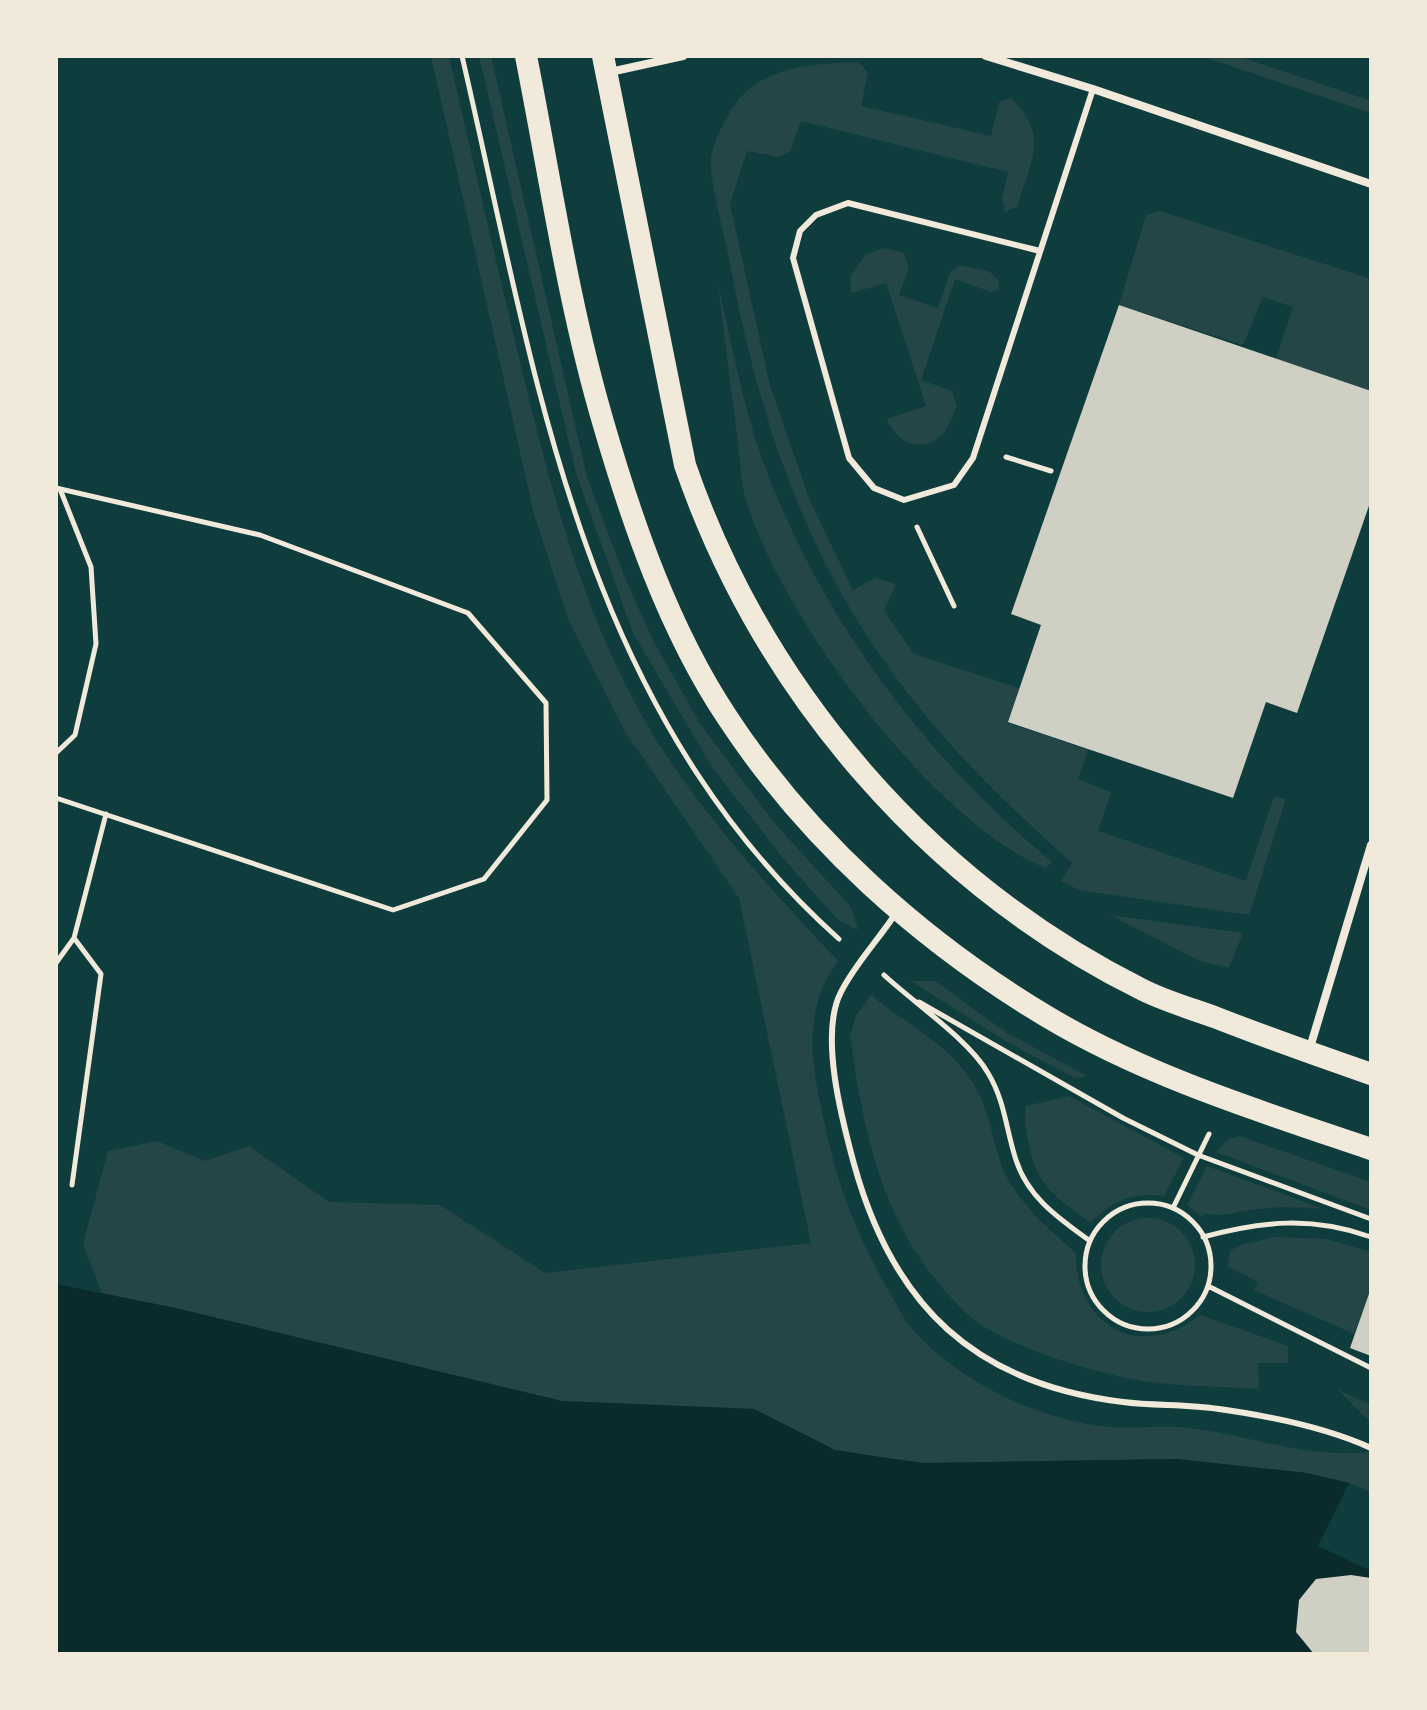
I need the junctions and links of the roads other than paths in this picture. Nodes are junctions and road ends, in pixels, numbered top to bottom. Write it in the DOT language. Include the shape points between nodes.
graph roads {
  1 [pos="526,56"];
  2 [pos="683,56"];
  3 [pos="986,56"];
  4 [pos="605,64"];
  5 [pos="1093,89"];
  6 [pos="1371,184"];
  7 [pos="1040,251"];
  8 [pos="1371,845"];
  9 [pos="899,909"];
  10 [pos="1308,1053"];
  11 [pos="1371,1074"];
  12 [pos="1371,1149"];
  13 [pos="1371,1448"];
  1 -- 9 [label="highway" via="602,420 636,523 688,648 726,716 776,785 835,852"];
  2 -- 4 [label="street"];
  3 -- 5 [label="street"];
  4 -- 10 [label="highway" via="685,465 738,593 792,682 855,765 946,859 995,900 1146,991"];
  5 -- 6 [label="street"];
  5 -- 7 [label="lane"];
  7 -- 7 [label="lane" via="848,203 816,215 800,231 793,258 849,458 874,488 904,500 954,485 976,448"];
  8 -- 10 [label="street"];
  9 -- 12 [label="highway" via="1047,1017 1159,1071"];
  9 -- 13 [label="lane" via="840,993 833,1024 834,1062 848,1140 872,1216 915,1297 941,1327 990,1362 1037,1385 1122,1402 1218,1409 1311,1428"];
  10 -- 11 [label="highway"];
}
